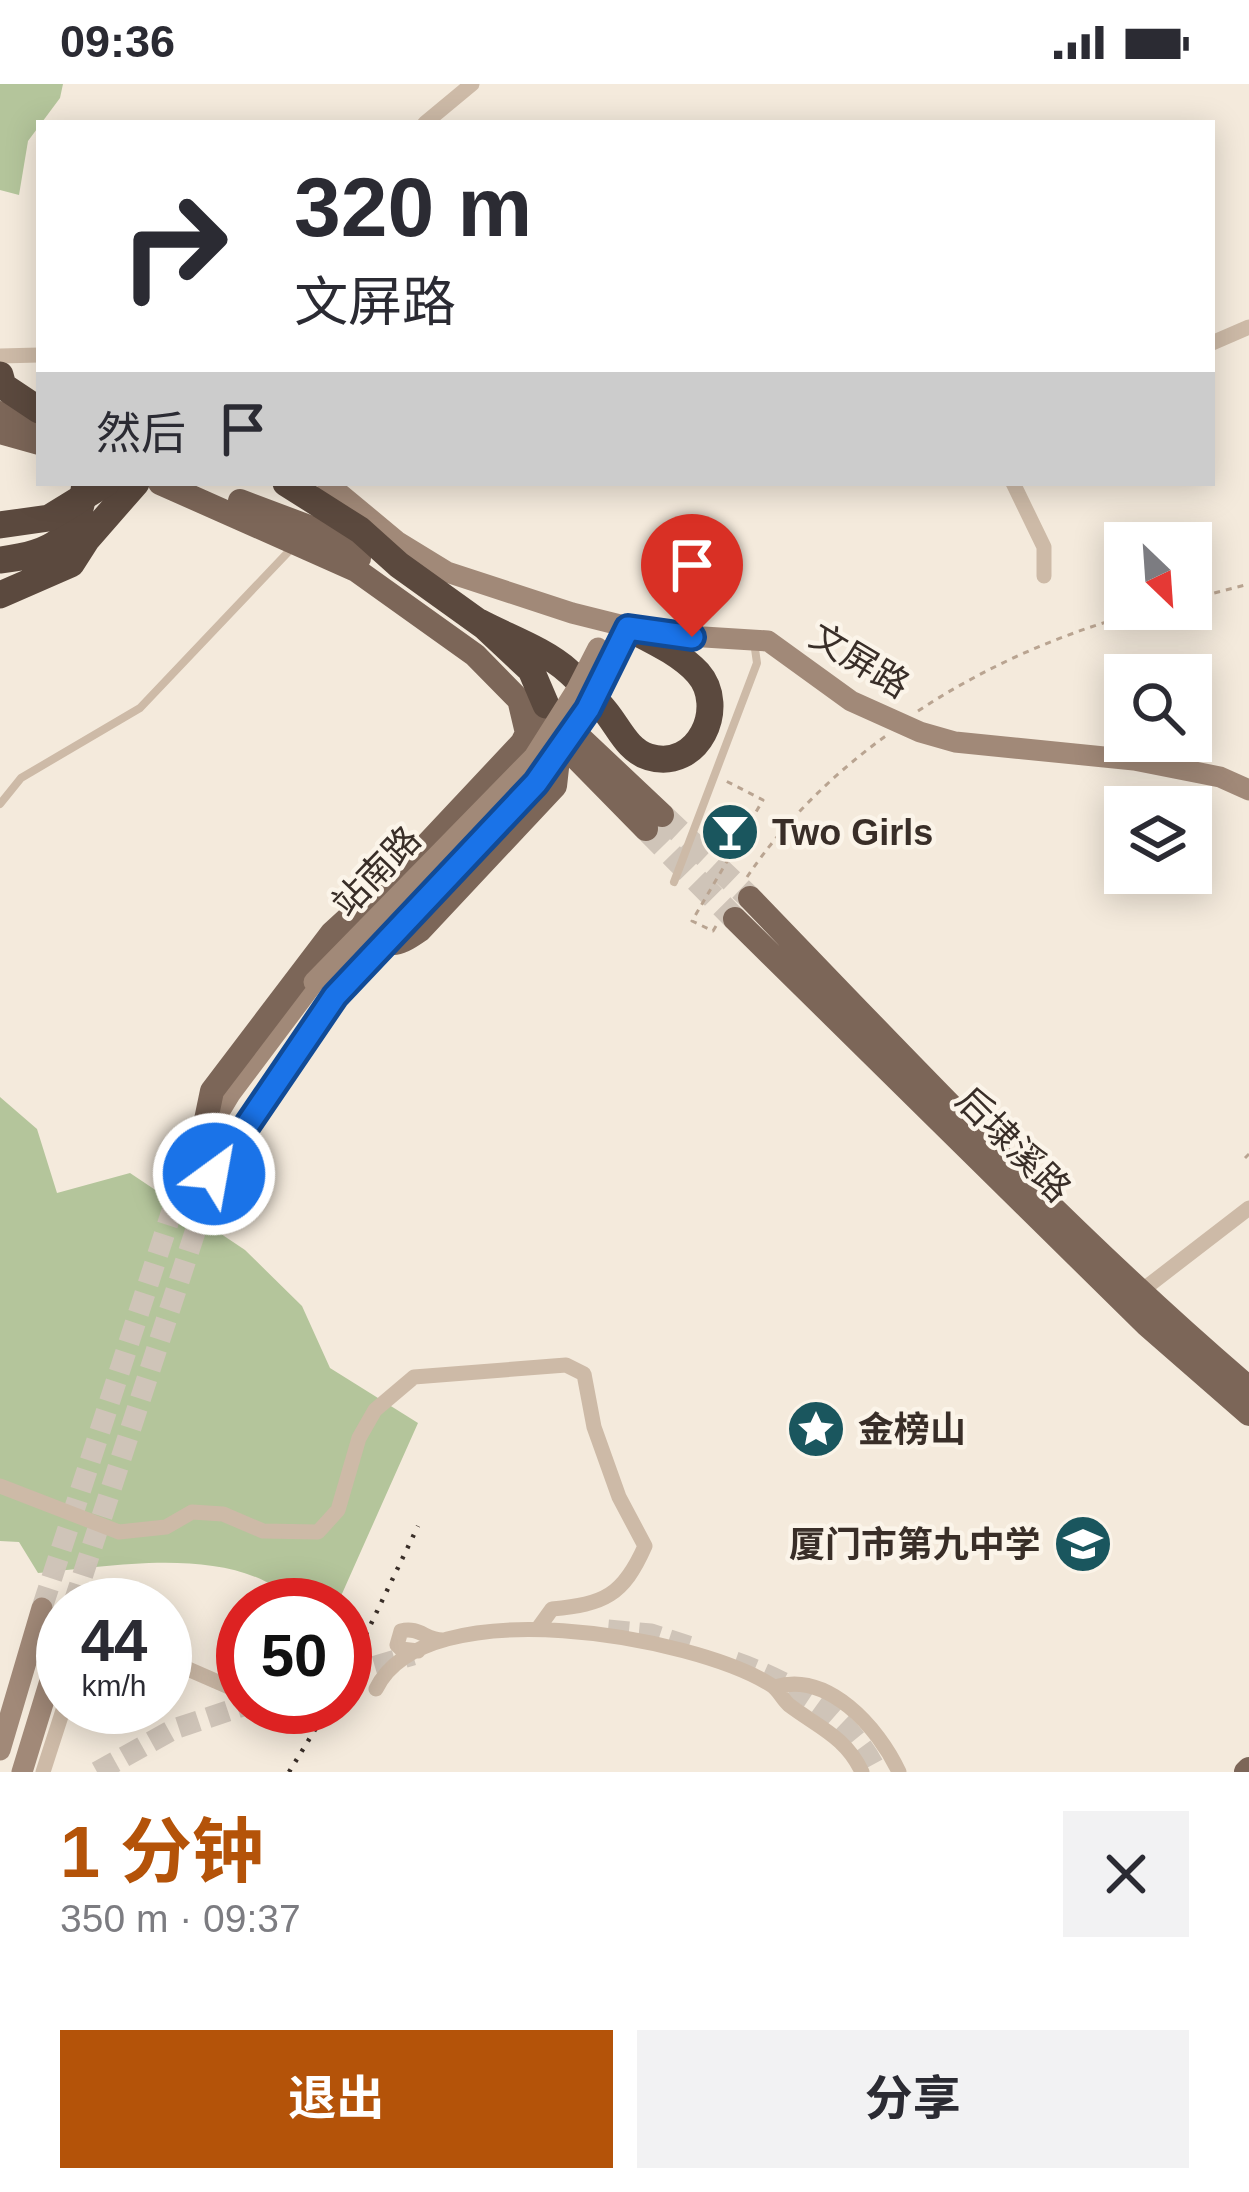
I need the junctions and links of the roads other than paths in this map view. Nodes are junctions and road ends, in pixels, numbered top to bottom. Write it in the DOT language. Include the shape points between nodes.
graph roads {
  1 [pos="472,84"];
  2 [pos="429,120"];
  3 [pos="1249,327"];
  4 [pos="1215,342"];
  5 [pos="36,355"];
  6 [pos="0,356"];
  7 [pos="0,375"];
  8 [pos="36,408"];
  9 [pos="0,413"];
  10 [pos="36,425"];
  11 [pos="0,432"];
  12 [pos="36,442"];
  13 [pos="85,486"];
  14 [pos="101,486"];
  15 [pos="133,486"];
  16 [pos="167,486"];
  17 [pos="202,486"];
  18 [pos="291,486"];
  19 [pos="332,486"];
  20 [pos="1014,486"];
  21 [pos="0,525"];
  22 [pos="87,539"];
  23 [pos="297,543"];
  24 [pos="0,564"];
  25 [pos="1044,577"];
  26 [pos="0,595"];
  27 [pos="479,622"];
  28 [pos="619,625"];
  29 [pos="753,641"];
  30 [pos="606,652"];
  31 [pos="532,701"];
  32 [pos="559,750"];
  33 [pos="1249,790"];
  34 [pos="0,804"];
  35 [pos="654,822"];
  36 [pos="674,881"];
  37 [pos="387,883"];
  38 [pos="202,1139"];
  39 [pos="187,1165"];
  40 [pos="214,1174"];
  41 [pos="1249,1208"];
  42 [pos="1140,1292"];
  43 [pos="1249,1388"];
  44 [pos="1249,1414"];
  45 [pos="0,1486"];
  46 [pos="539,1627"];
  47 [pos="36,1628"];
  48 [pos="447,1640"];
  49 [pos="418,1651"];
  50 [pos="775,1687"];
  51 [pos="376,1689"];
  52 [pos="36,1726"];
  53 [pos="55,1734"];
  54 [pos="0,1750"];
  55 [pos="22,1772"];
  56 [pos="43,1772"];
  57 [pos="862,1772"];
  58 [pos="899,1772"];
  1 -- 2 [label="street"];
  3 -- 4 [label="street"];
  5 -- 6 [label="street"];
  7 -- 8 [label="highway" via="3,386"];
  9 -- 10 [label="main road"];
  11 -- 12 [label="main road"];
  13 -- 24 [label="highway" via="82,513 63,539"];
  14 -- 21 [label="highway, bridge" via="49,518"];
  15 -- 22 [label="highway"];
  16 -- 23 [label="main road"];
  17 -- 31 [label="main road" via="316,530 457,622"];
  18 -- 27 [label="highway"];
  19 -- 28 [label="main road, 文屏路" via="447,572"];
  20 -- 25 [label="street" via="1044,547"];
  22 -- 24 [label="highway" via="44,559"];
  22 -- 26 [label="highway" via="71,564"];
  23 -- 31 [label="main road" via="356,570"];
  23 -- 34 [label="lane" via="140,708 21,778"];
  27 -- 28 [label="highway" via="566,668 631,747 673,758 699,742 709,694 682,660"];
  27 -- 31 [label="highway" via="531,670"];
  28 -- 29 [label="main road, 文屏路"];
  28 -- 30 [label="main road, 站南路"];
  29 -- 33 [label="main road, 文屏路" via="768,641 851,700 920,732 1133,760 1220,776"];
  29 -- 36 [label="lane" via="757,663"];
  30 -- 32 [label="main road, 站南路, bridge" via="588,709"];
  30 -- 38 [label="main road, 站南路, bridge" via="534,757 314,982"];
  31 -- 35 [label="main road"];
  31 -- 37 [label="main road" via="522,743"];
  32 -- 37 [label="main road" via="555,786 400,944 371,932 367,912"];
  32 -- 40 [label="main road, 站南路, bridge" via="335,996"];
  37 -- 38 [label="main road" via="332,933 212,1091"];
  38 -- 39 [label="main road, 站南路"];
  41 -- 42 [label="street"];
  42 -- 43 [label="main road, 后埭溪路"];
  42 -- 44 [label="main road, 后埭溪路" via="733,916 1147,1324"];
  45 -- 46 [label="street" via="118,1532 166,1527 192,1512 224,1514 263,1531 319,1532 338,1510 375,1410 414,1377 566,1365 584,1374 593,1427 645,1546 618,1592 552,1609"];
  46 -- 48 [label="street"];
  46 -- 50 [label="street" via="660,1645"];
  47 -- 54 [label="main road"];
  48 -- 49 [label="street"];
  48 -- 49 [label="street" via="400,1631 400,1649"];
  49 -- 51 [label="street" via="385,1670"];
  50 -- 57 [label="street" via="831,1730"];
  50 -- 58 [label="street" via="815,1686 848,1708"];
  52 -- 55 [label="main road"];
  53 -- 56 [label="street"];
}
